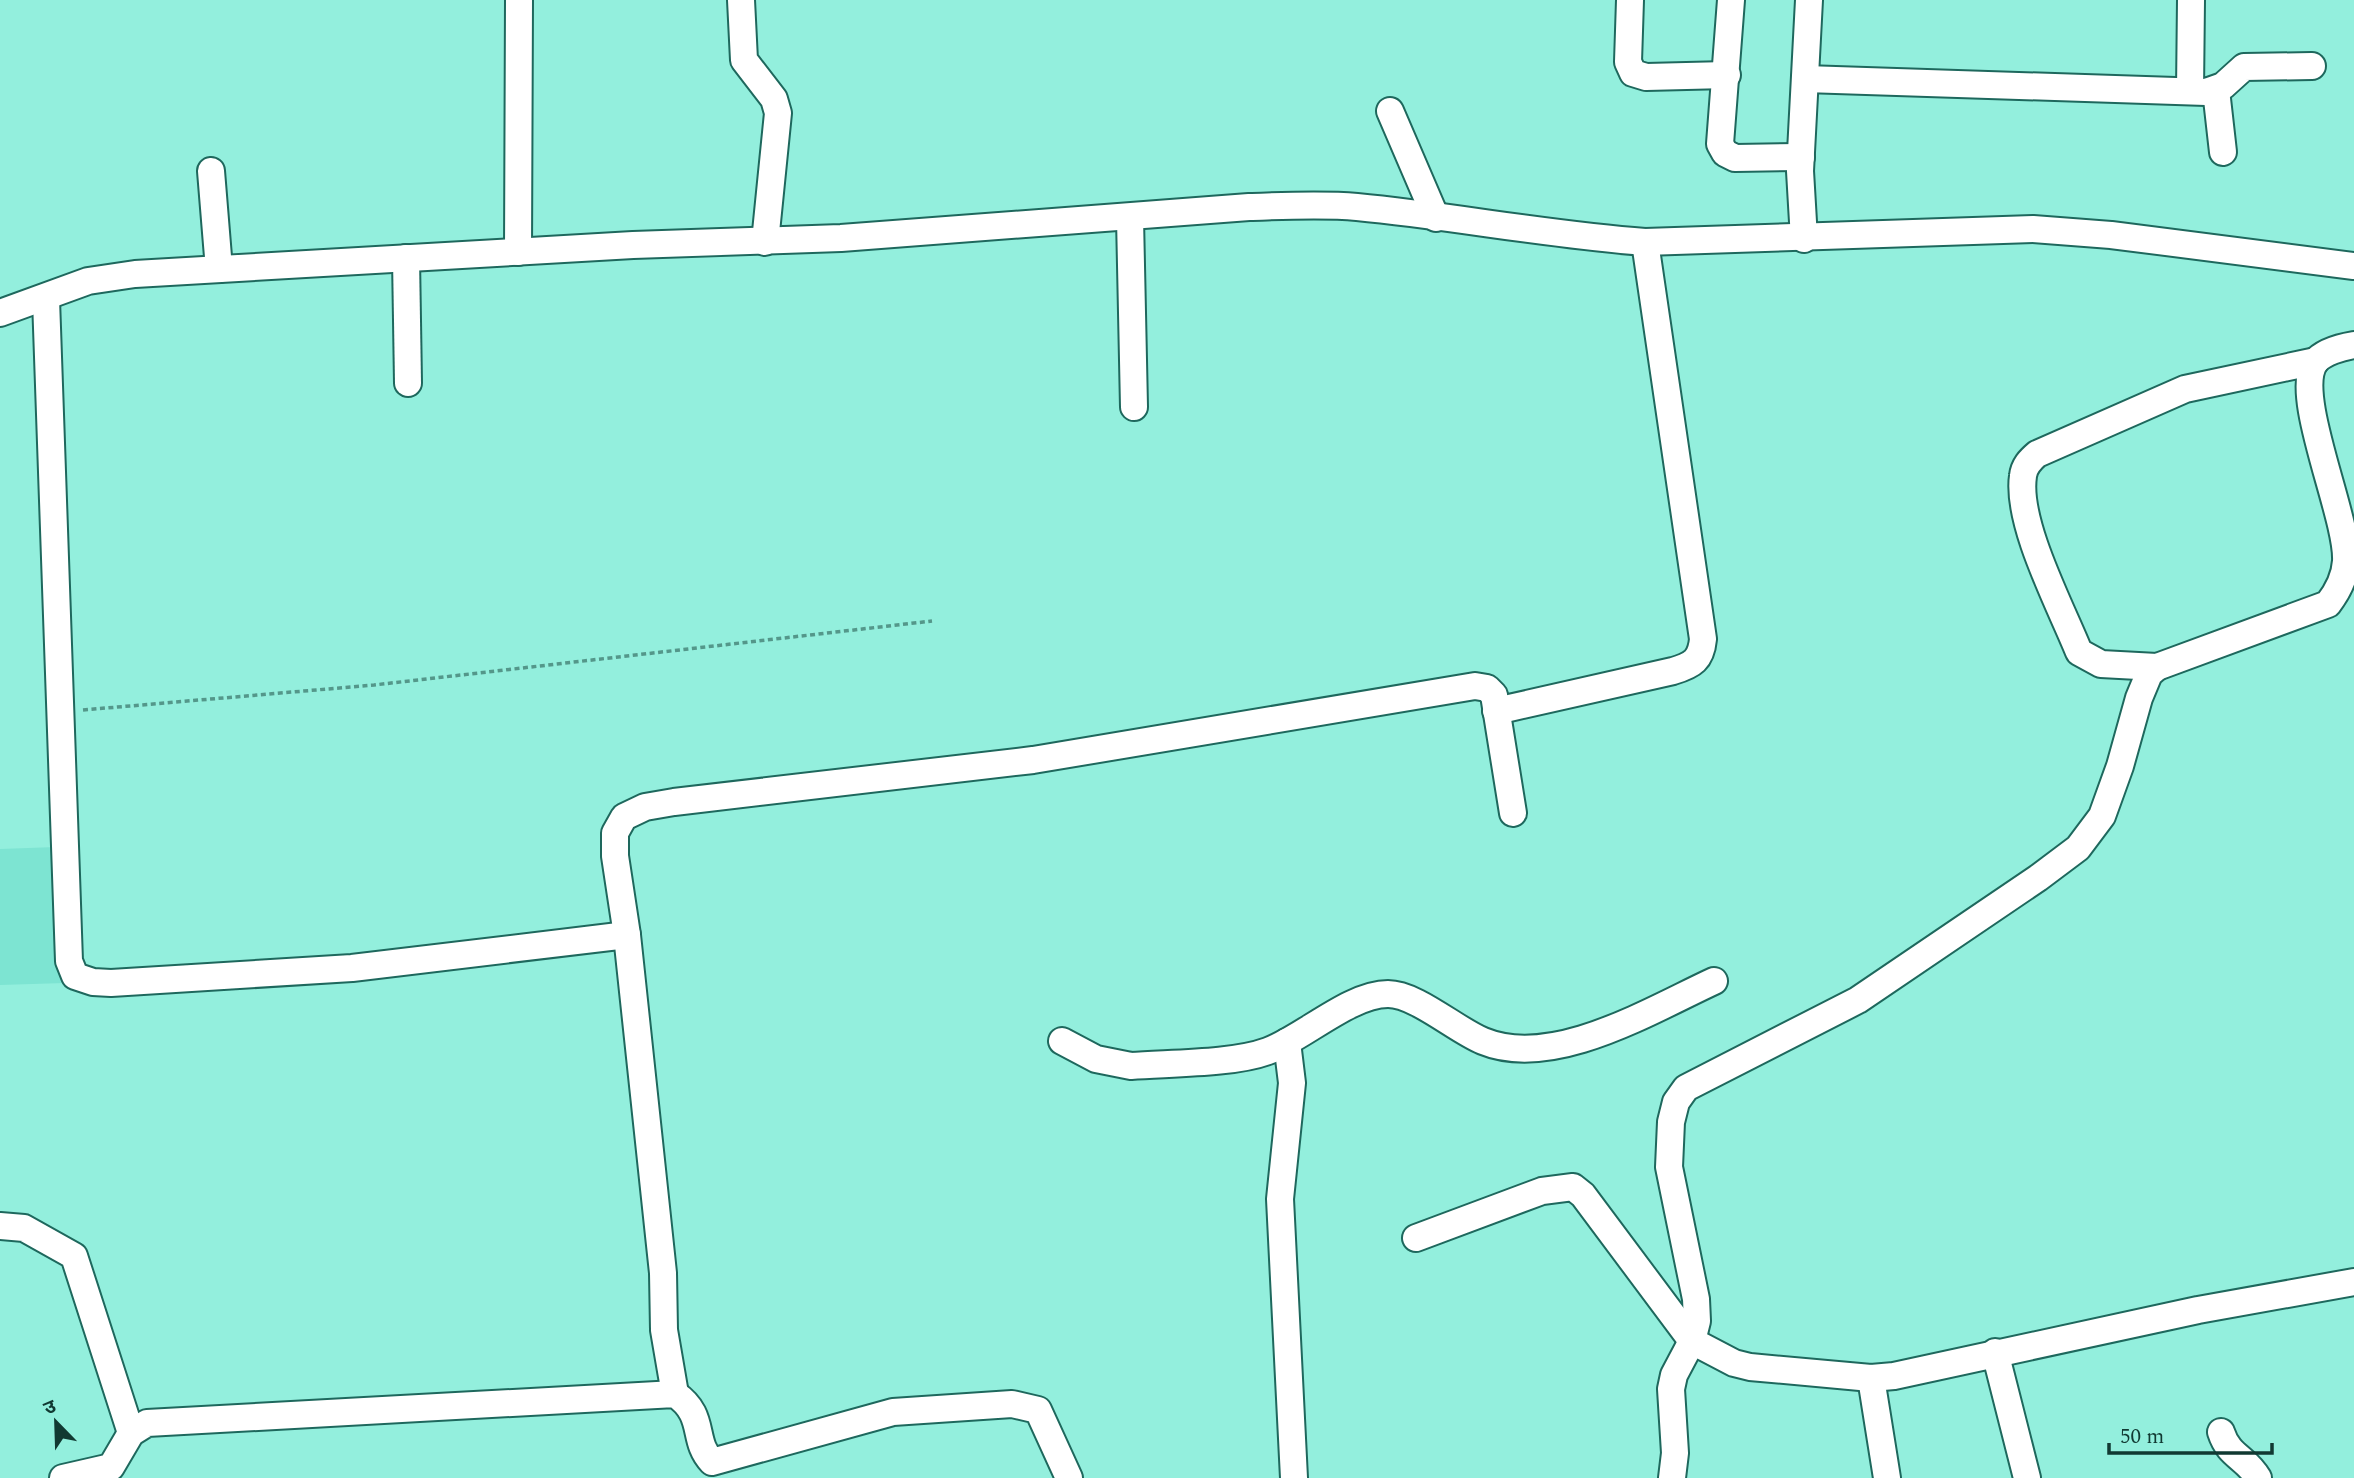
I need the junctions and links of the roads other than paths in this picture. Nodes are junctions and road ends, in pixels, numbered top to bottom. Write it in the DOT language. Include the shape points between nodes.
graph roads {
  1 [pos="519,0"];
  2 [pos="741,0"];
  3 [pos="1630,0"];
  4 [pos="1731,0"];
  5 [pos="1809,0"];
  6 [pos="2191,0"];
  7 [pos="2312,65"];
  8 [pos="1727,75"];
  9 [pos="1805,79"];
  10 [pos="2203,91"];
  11 [pos="1390,111"];
  12 [pos="2223,152"];
  13 [pos="1801,157"];
  14 [pos="211,171"];
  15 [pos="1130,218"];
  16 [pos="1436,218"];
  17 [pos="1804,239"];
  18 [pos="765,242"];
  19 [pos="1645,242"];
  20 [pos="518,252"];
  21 [pos="406,258"];
  22 [pos="2354,266"];
  23 [pos="219,270"];
  24 [pos="46,299"];
  25 [pos="0,313"];
  26 [pos="2354,345"];
  27 [pos="2316,361"];
  28 [pos="408,383"];
  29 [pos="1134,407"];
  30 [pos="2157,667"];
  31 [pos="1496,711"];
  32 [pos="1513,813"];
  33 [pos="627,935"];
  34 [pos="1714,981"];
  35 [pos="1062,1041"];
  36 [pos="1287,1042"];
  37 [pos="0,1226"];
  38 [pos="1416,1238"];
  39 [pos="2354,1282"];
  40 [pos="1692,1341"];
  41 [pos="1995,1352"];
  42 [pos="1871,1378"];
  43 [pos="675,1394"];
  44 [pos="2221,1432"];
  45 [pos="131,1433"];
  46 [pos="63,1478"];
  47 [pos="1069,1478"];
  48 [pos="1294,1478"];
  49 [pos="1672,1478"];
  50 [pos="1887,1478"];
  51 [pos="2027,1478"];
  52 [pos="2258,1478"];
  1 -- 20 [label="street"];
  2 -- 18 [label="street" via="744,60 774,99 778,113"];
  3 -- 8 [label="street" via="1628,62 1633,73 1646,77"];
  4 -- 8 [label="street"];
  5 -- 9 [label="street"];
  6 -- 10 [label="street"];
  7 -- 10 [label="street" via="2244,67"];
  8 -- 13 [label="street" via="1719,131 1725,153 1735,158"];
  9 -- 10 [label="street"];
  9 -- 13 [label="street"];
  10 -- 12 [label="street"];
  11 -- 16 [label="street"];
  13 -- 17 [label="street"];
  14 -- 23 [label="street"];
  15 -- 16 [label="street" via="1305,205"];
  15 -- 18 [label="street"];
  15 -- 29 [label="street"];
  16 -- 19 [label="street"];
  17 -- 19 [label="street"];
  17 -- 22 [label="street" via="2033,229 2111,234"];
  18 -- 20 [label="street"];
  19 -- 31 [label="street" via="1687,515 1702,654 1693,665 1673,671"];
  20 -- 21 [label="street"];
  21 -- 23 [label="street"];
  21 -- 28 [label="street"];
  23 -- 24 [label="street" via="88,281"];
  24 -- 25 [label="street"];
  24 -- 33 [label="street" via="69,961 75,976 111,983 352,968"];
  26 -- 27 [label="street"];
  27 -- 30 [label="street" via="2310,392 2343,531 2346,561 2341,586 2328,604"];
  27 -- 30 [label="street" via="2185,389 2037,454 2027,463 2024,506 2031,532 2079,652 2101,664"];
  30 -- 40 [label="street" via="2138,698 2102,816 2078,848 1857,1000 1686,1088 1676,1102 1669,1167 1696,1299"];
  31 -- 32 [label="street"];
  31 -- 33 [label="street" via="1488,688 1459,687 1033,760 645,807 624,817 615,834"];
  33 -- 43 [label="street" via="663,1273 664,1330"];
  34 -- 36 [label="street" via="1598,1034 1567,1043 1503,1047 1483,1041 1406,998 1388,994 1314,1024"];
  35 -- 36 [label="street" via="1096,1059 1131,1066 1253,1055"];
  36 -- 48 [label="street" via="1292,1083 1280,1199"];
  37 -- 45 [label="street" via="24,1228 74,1256"];
  38 -- 40 [label="street" via="1542,1191 1573,1187"];
  39 -- 41 [label="street"];
  40 -- 42 [label="street" via="1750,1367"];
  40 -- 49 [label="street" via="1671,1388"];
  41 -- 42 [label="street"];
  41 -- 51 [label="street"];
  42 -- 50 [label="street"];
  43 -- 45 [label="street" via="147,1423"];
  43 -- 47 [label="street" via="691,1405 712,1462 893,1412 1012,1405 1038,1410"];
  44 -- 52 [label="street" via="2230,1453 2250,1466"];
  45 -- 46 [label="street" via="111,1467"];
}
